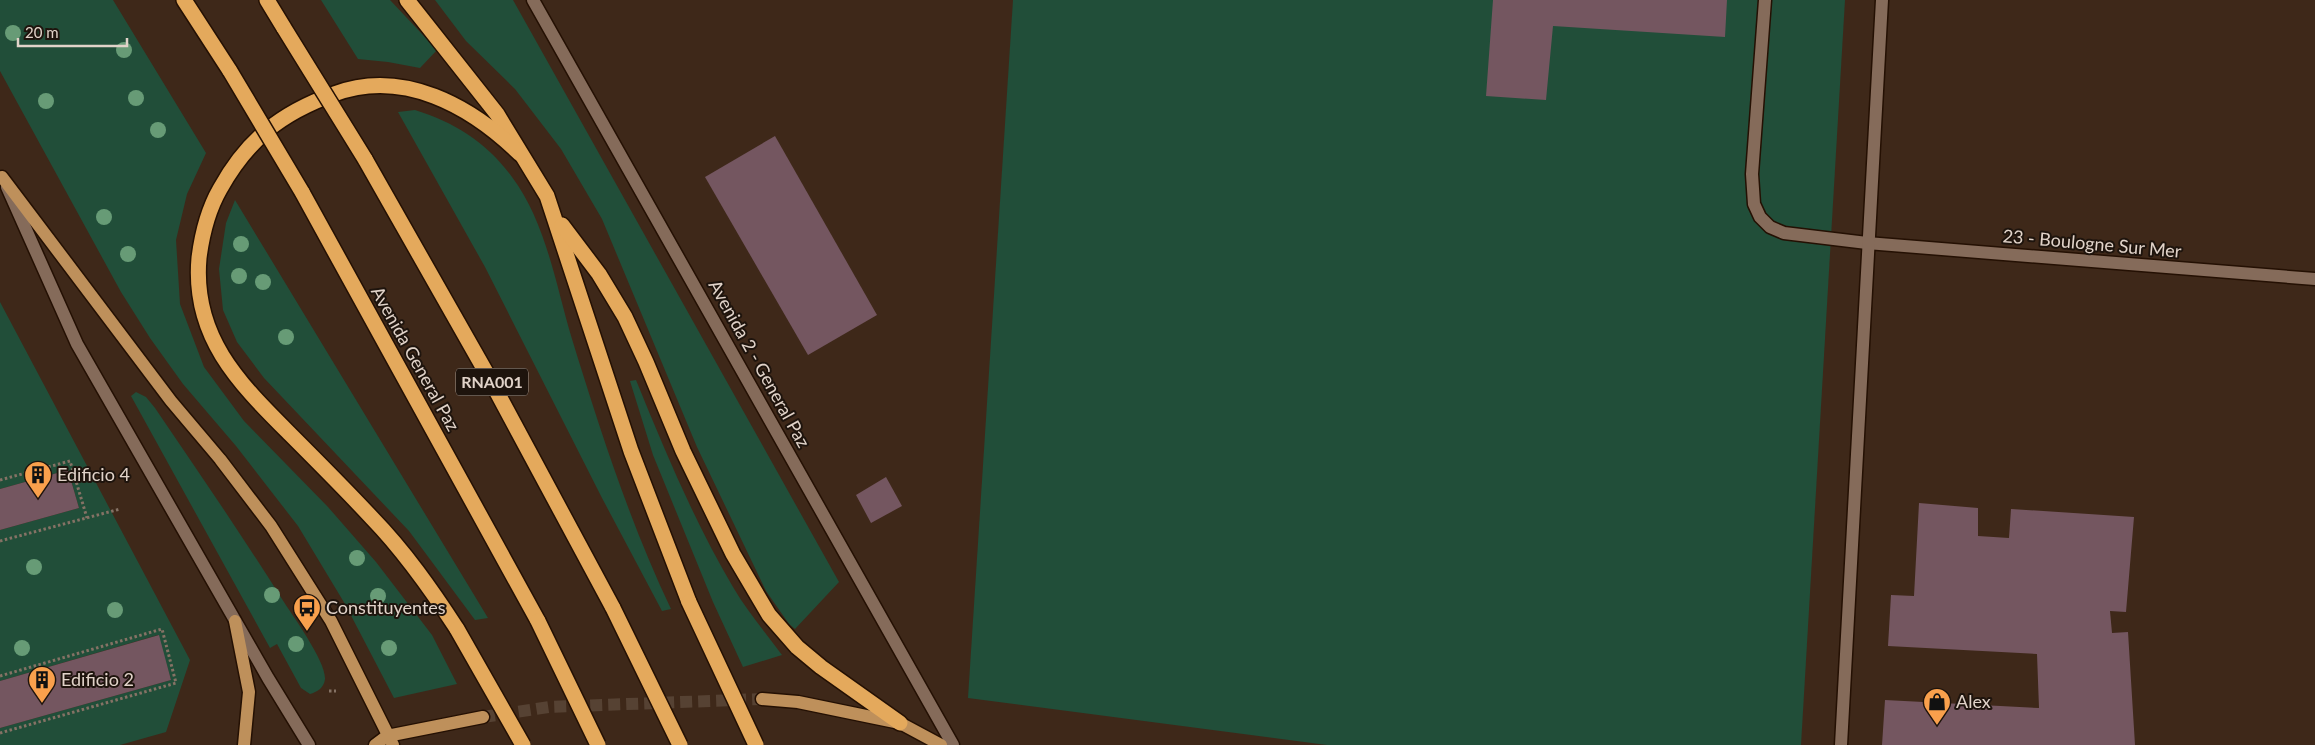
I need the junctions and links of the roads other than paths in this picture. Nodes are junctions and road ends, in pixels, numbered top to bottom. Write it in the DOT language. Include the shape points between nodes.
graph roads {
  1 [pos="184,0"];
  2 [pos="267,0"];
  3 [pos="407,0"];
  4 [pos="533,0"];
  5 [pos="1765,0"];
  6 [pos="1882,0"];
  7 [pos="520,154"];
  8 [pos="1,175"];
  9 [pos="554,215"];
  10 [pos="1867,244"];
  11 [pos="2315,279"];
  12 [pos="236,621"];
  13 [pos="762,699"];
  14 [pos="483,717"];
  15 [pos="900,723"];
  16 [pos="390,740"];
  17 [pos="244,745"];
  18 [pos="309,745"];
  19 [pos="375,745"];
  20 [pos="523,745"];
  21 [pos="598,745"];
  22 [pos="680,745"];
  23 [pos="756,745"];
  24 [pos="941,745"];
  25 [pos="953,745"];
  26 [pos="1841,745"];
  1 -- 21 [label="highway, Avenida General Paz, bridge" via="302,192 538,621"];
  2 -- 22 [label="highway, RNA001, bridge" via="365,160 491,381 613,608"];
  3 -- 7 [label="highway" via="497,114"];
  4 -- 25 [label="street, Avenida 2 - General Paz"];
  5 -- 10 [label="street, 23 - Boulogne Sur Mer" via="1752,174 1754,204 1760,217 1784,233"];
  6 -- 10 [label="street"];
  7 -- 9 [label="highway" via="547,196"];
  7 -- 20 [label="highway, bridge" via="501,135 456,104 410,88 363,87 340,91 318,100 293,112 256,138 230,172 210,209 201,245 198,287 208,329 228,366 251,395 415,567 457,629"];
  8 -- 12 [label="street" via="76,344"];
  8 -- 16 [label="main road" via="171,401 271,526 331,621"];
  9 -- 15 [label="highway" via="600,274 620,309 728,545 769,615 797,647 821,667"];
  9 -- 23 [label="highway, bridge" via="631,452 689,602"];
  10 -- 11 [label="street, 23 - Boulogne Sur Mer"];
  10 -- 26 [label="street"];
  12 -- 17 [label="main road" via="249,692"];
  12 -- 18 [label="street"];
  13 -- 15 [label="main road" via="798,702"];
  14 -- 16 [label="main road"];
  15 -- 24 [label="main road"];
  16 -- 19 [label="main road"];
}
